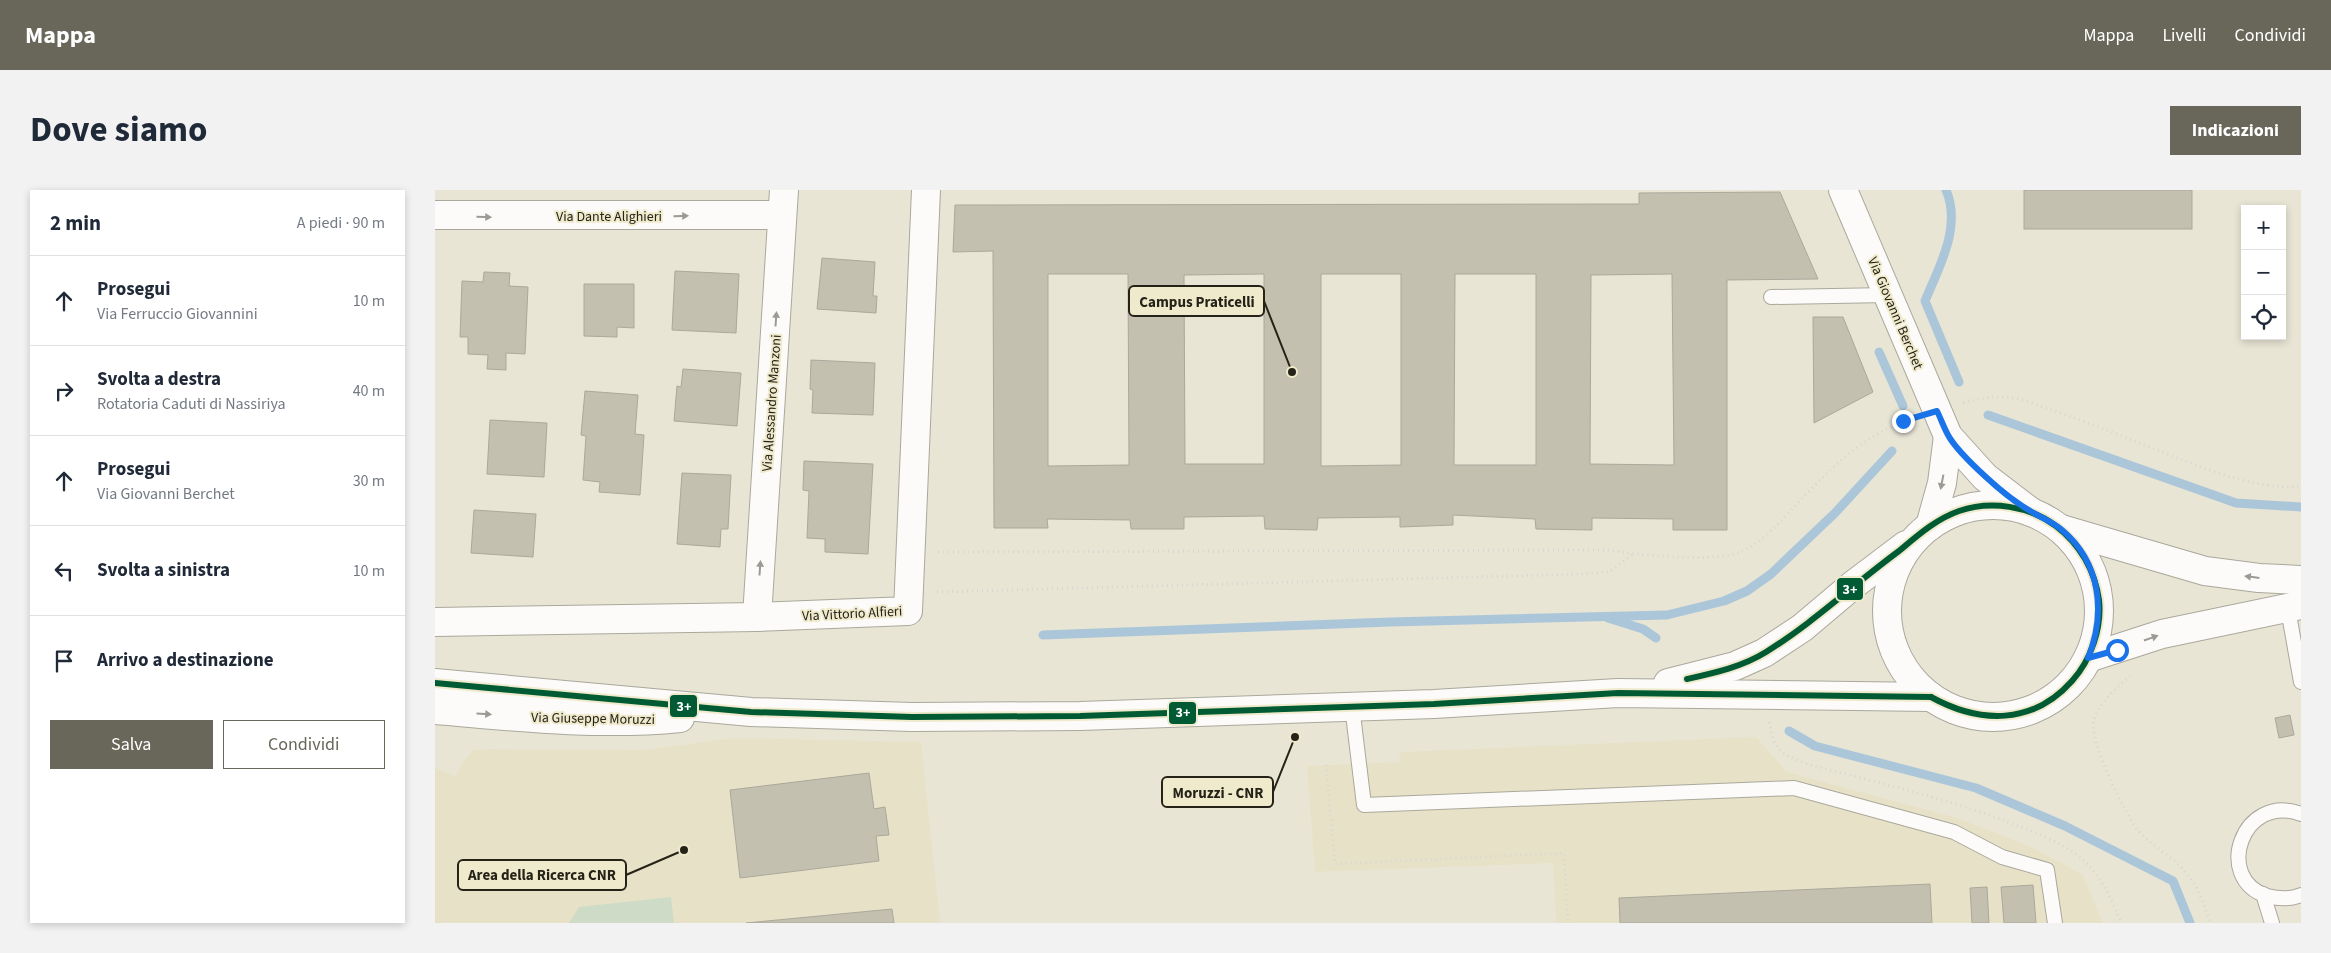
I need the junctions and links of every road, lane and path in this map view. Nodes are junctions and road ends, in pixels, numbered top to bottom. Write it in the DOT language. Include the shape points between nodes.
graph roads {
  1 [pos="925,190"];
  2 [pos="1843,190"];
  3 [pos="783,203"];
  4 [pos="435,216"];
  5 [pos="1889,295"];
  6 [pos="1771,297"];
  7 [pos="1937,411"];
  8 [pos="1948,436"];
  9 [pos="2301,486"];
  10 [pos="2031,512"];
  11 [pos="2060,528"];
  12 [pos="1926,530"];
  13 [pos="910,552"];
  14 [pos="1632,554"];
  15 [pos="2301,580"];
  16 [pos="909,593"];
  17 [pos="2295,607"];
  18 [pos="757,617"];
  19 [pos="435,622"];
  20 [pos="2088,658"];
  21 [pos="2131,675"];
  22 [pos="2301,682"];
  23 [pos="435,684"];
  24 [pos="1618,693"];
  25 [pos="1931,697"];
  26 [pos="1352,706"];
  27 [pos="435,710"];
  28 [pos="751,712"];
  29 [pos="1326,765"];
  30 [pos="2301,814"];
  31 [pos="2263,894"];
  32 [pos="2301,895"];
  33 [pos="1569,923"];
  34 [pos="2055,923"];
  35 [pos="2211,923"];
  36 [pos="2272,923"];
  1 -- 13 [label="main road, Via Vittorio Alfieri"];
  2 -- 5 [label="main road, Via Giovanni Berchet"];
  4 -- 3 [label="main road, Via Dante Alighieri, one-way"];
  18 -- 3 [label="main road, Via Alessandro Manzoni, one-way"];
  5 -- 6 [label="lane"];
  5 -- 7 [label="main road, Via Giovanni Berchet"];
  7 -- 8 [label="main road, Via Giovanni Berchet"];
  7 -- 9 [label="path" via="1987,396 2002,395 2245,480 2276,487"];
  7 -- 14 [label="path" via="1886,429 1854,449 1837,462 1775,528 1740,552 1713,558"];
  8 -- 10 [label="main road, Via Giovanni Berchet" via="1985,477"];
  8 -- 12 [label="main road, one-way" via="1942,483"];
  10 -- 11 [label="main road"];
  10 -- 12 [label="main road" via="2013,507 1983,506 1950,515"];
  15 -- 11 [label="main road, one-way" via="2205,571"];
  11 -- 20 [label="main road" via="2080,549 2097,588 2098,625"];
  12 -- 24 [label="main road, Via Giuseppe Moruzzi" via="1764,654 1735,666"];
  12 -- 25 [label="main road" via="1897,567 1887,618 1899,660"];
  13 -- 14 [label="path" via="1608,550"];
  13 -- 16 [label="main road, Via Vittorio Alfieri"];
  14 -- 16 [label="path" via="1609,572 1581,574"];
  16 -- 18 [label="main road, Via Vittorio Alfieri" via="908,611"];
  20 -- 17 [label="main road, one-way" via="2162,634"];
  17 -- 22 [label="lane"];
  18 -- 19 [label="main road, Via Vittorio Alfieri"];
  20 -- 25 [label="main road" via="2060,694 2020,713 1978,716 1951,708"];
  21 -- 35 [label="path" via="2097,711 2093,722 2099,752 2118,798 2137,829 2187,874"];
  23 -- 28 [label="main road, Via Giuseppe Moruzzi"];
  24 -- 25 [label="main road, Via Giuseppe Moruzzi"];
  24 -- 26 [label="main road, Via Giuseppe Moruzzi"];
  26 -- 28 [label="main road, Via Giuseppe Moruzzi" via="1070,716 912,717"];
  26 -- 34 [label="lane" via="1364,805 1794,788 1954,832 2002,857 2047,870"];
  27 -- 28 [label="main road, Via Giuseppe Moruzzi, one-way" via="573,720 649,721"];
  29 -- 33 [label="path" via="1335,864 1564,853"];
  30 -- 31 [label="lane" via="2287,810 2271,812 2251,823 2243,834 2238,854 2243,874 2250,885"];
  31 -- 32 [label="lane" via="2283,899"];
  31 -- 36 [label="lane"];
}
